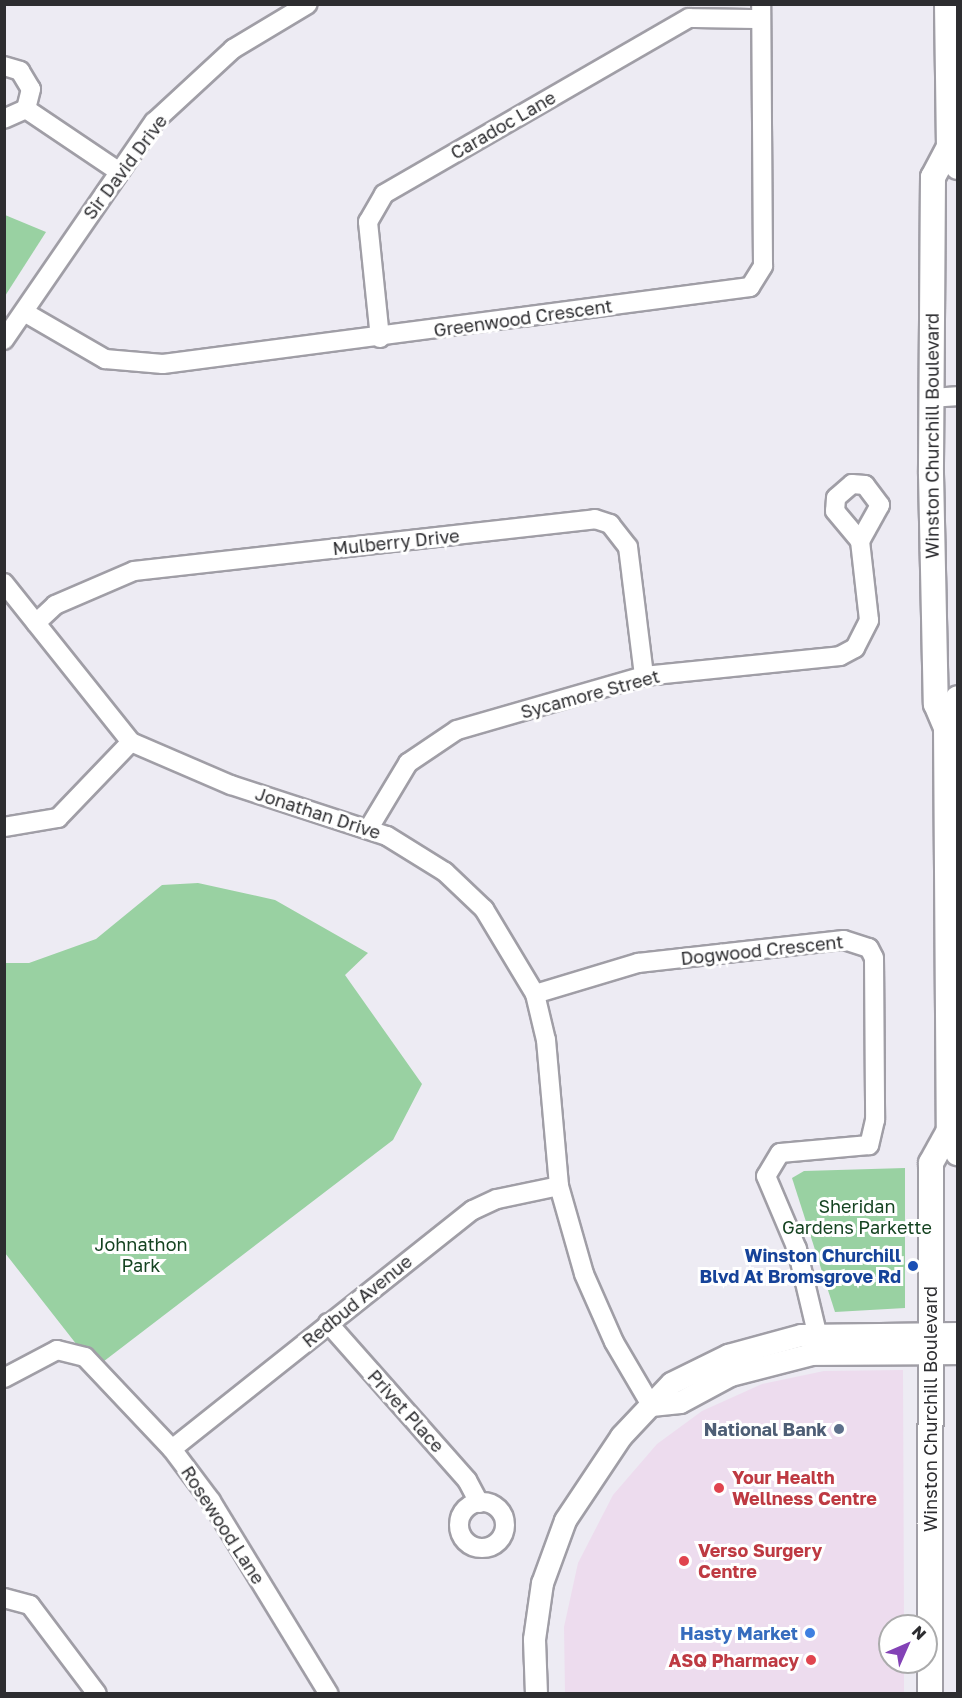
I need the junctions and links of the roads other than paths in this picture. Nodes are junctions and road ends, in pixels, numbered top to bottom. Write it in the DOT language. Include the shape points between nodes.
graph roads {
  1 [pos="308,4"];
  2 [pos="947,4"];
  3 [pos="761,12"];
  4 [pos="4,66"];
  5 [pos="26,109"];
  6 [pos="4,119"];
  7 [pos="953,157"];
  8 [pos="118,171"];
  9 [pos="24,312"];
  10 [pos="380,338"];
  11 [pos="4,339"];
  12 [pos="957,396"];
  13 [pos="931,398"];
  14 [pos="860,542"];
  15 [pos="4,583"];
  16 [pos="36,623"];
  17 [pos="644,676"];
  18 [pos="957,698"];
  19 [pos="946,727"];
  20 [pos="131,742"];
  21 [pos="4,827"];
  22 [pos="369,828"];
  23 [pos="535,994"];
  24 [pos="949,1130"];
  25 [pos="957,1153"];
  26 [pos="559,1186"];
  27 [pos="328,1323"];
  28 [pos="817,1332"];
  29 [pos="957,1333"];
  30 [pos="930,1342"];
  31 [pos="957,1353"];
  32 [pos="4,1377"];
  33 [pos="651,1405"];
  34 [pos="172,1449"];
  35 [pos="478,1503"];
  36 [pos="4,1598"];
  37 [pos="97,1694"];
  38 [pos="329,1694"];
  39 [pos="537,1694"];
  40 [pos="930,1694"];
  1 -- 8 [label="street, Sir David Drive" via="233,50 154,122"];
  2 -- 7 [label="main road, Winston Churchill Boulevard"];
  3 -- 10 [label="street, Caradoc Lane" via="689,18 384,194 368,222"];
  3 -- 10 [label="street, Greenwood Crescent" via="763,266 750,287"];
  4 -- 5 [label="street" via="27,79"];
  5 -- 6 [label="street"];
  5 -- 8 [label="street"];
  7 -- 13 [label="main road, Winston Churchill Boulevard" via="933,177"];
  8 -- 9 [label="street, Sir David Drive"];
  9 -- 10 [label="street, Greenwood Crescent" via="105,359 163,363"];
  9 -- 11 [label="street, Sir David Drive"];
  12 -- 13 [label="street"];
  13 -- 19 [label="main road, Winston Churchill Boulevard" via="936,704"];
  14 -- 17 [label="street, Sycamore Street" via="869,620 855,648 840,656"];
  15 -- 16 [label="street, Jonathan Drive"];
  16 -- 17 [label="street, Mulberry Drive" via="55,605 134,571 595,519 610,524 628,547"];
  16 -- 20 [label="street, Jonathan Drive"];
  17 -- 22 [label="street, Sycamore Street" via="438,740 408,763"];
  18 -- 19 [label="main road, Winston Churchill Boulevard"];
  19 -- 24 [label="main road, Winston Churchill Boulevard"];
  20 -- 21 [label="street" via="58,818"];
  20 -- 22 [label="street, Jonathan Drive" via="231,785"];
  22 -- 23 [label="street, Jonathan Drive" via="432,862 484,909"];
  23 -- 26 [label="street, Jonathan Drive" via="546,1040"];
  23 -- 28 [label="street, Dogwood Crescent" via="638,963 844,940 869,948 874,958 875,1120 869,1145 780,1153 765,1176 797,1249"];
  24 -- 25 [label="main road, Winston Churchill Boulevard"];
  24 -- 30 [label="main road, Winston Churchill Boulevard" via="932,1163"];
  26 -- 27 [label="street, Redbud Avenue" via="505,1196 473,1210"];
  26 -- 33 [label="street, Jonathan Drive" via="597,1308"];
  27 -- 34 [label="street, Redbud Avenue"];
  27 -- 35 [label="street, Privet Place" via="467,1480"];
  28 -- 30 [label="street"];
  28 -- 33 [label="street" via="764,1343 710,1363 671,1383"];
  29 -- 30 [label="street"];
  30 -- 31 [label="street"];
  30 -- 33 [label="street" via="811,1354 729,1375 680,1402"];
  30 -- 40 [label="main road, Winston Churchill Boulevard"];
  32 -- 34 [label="street, Rosewood Lane" via="57,1350 73,1351"];
  33 -- 39 [label="street" via="591,1475 565,1520 542,1583 534,1639"];
  34 -- 38 [label="street, Rosewood Lane" via="211,1501"];
  36 -- 37 [label="street" via="30,1605"];
}
